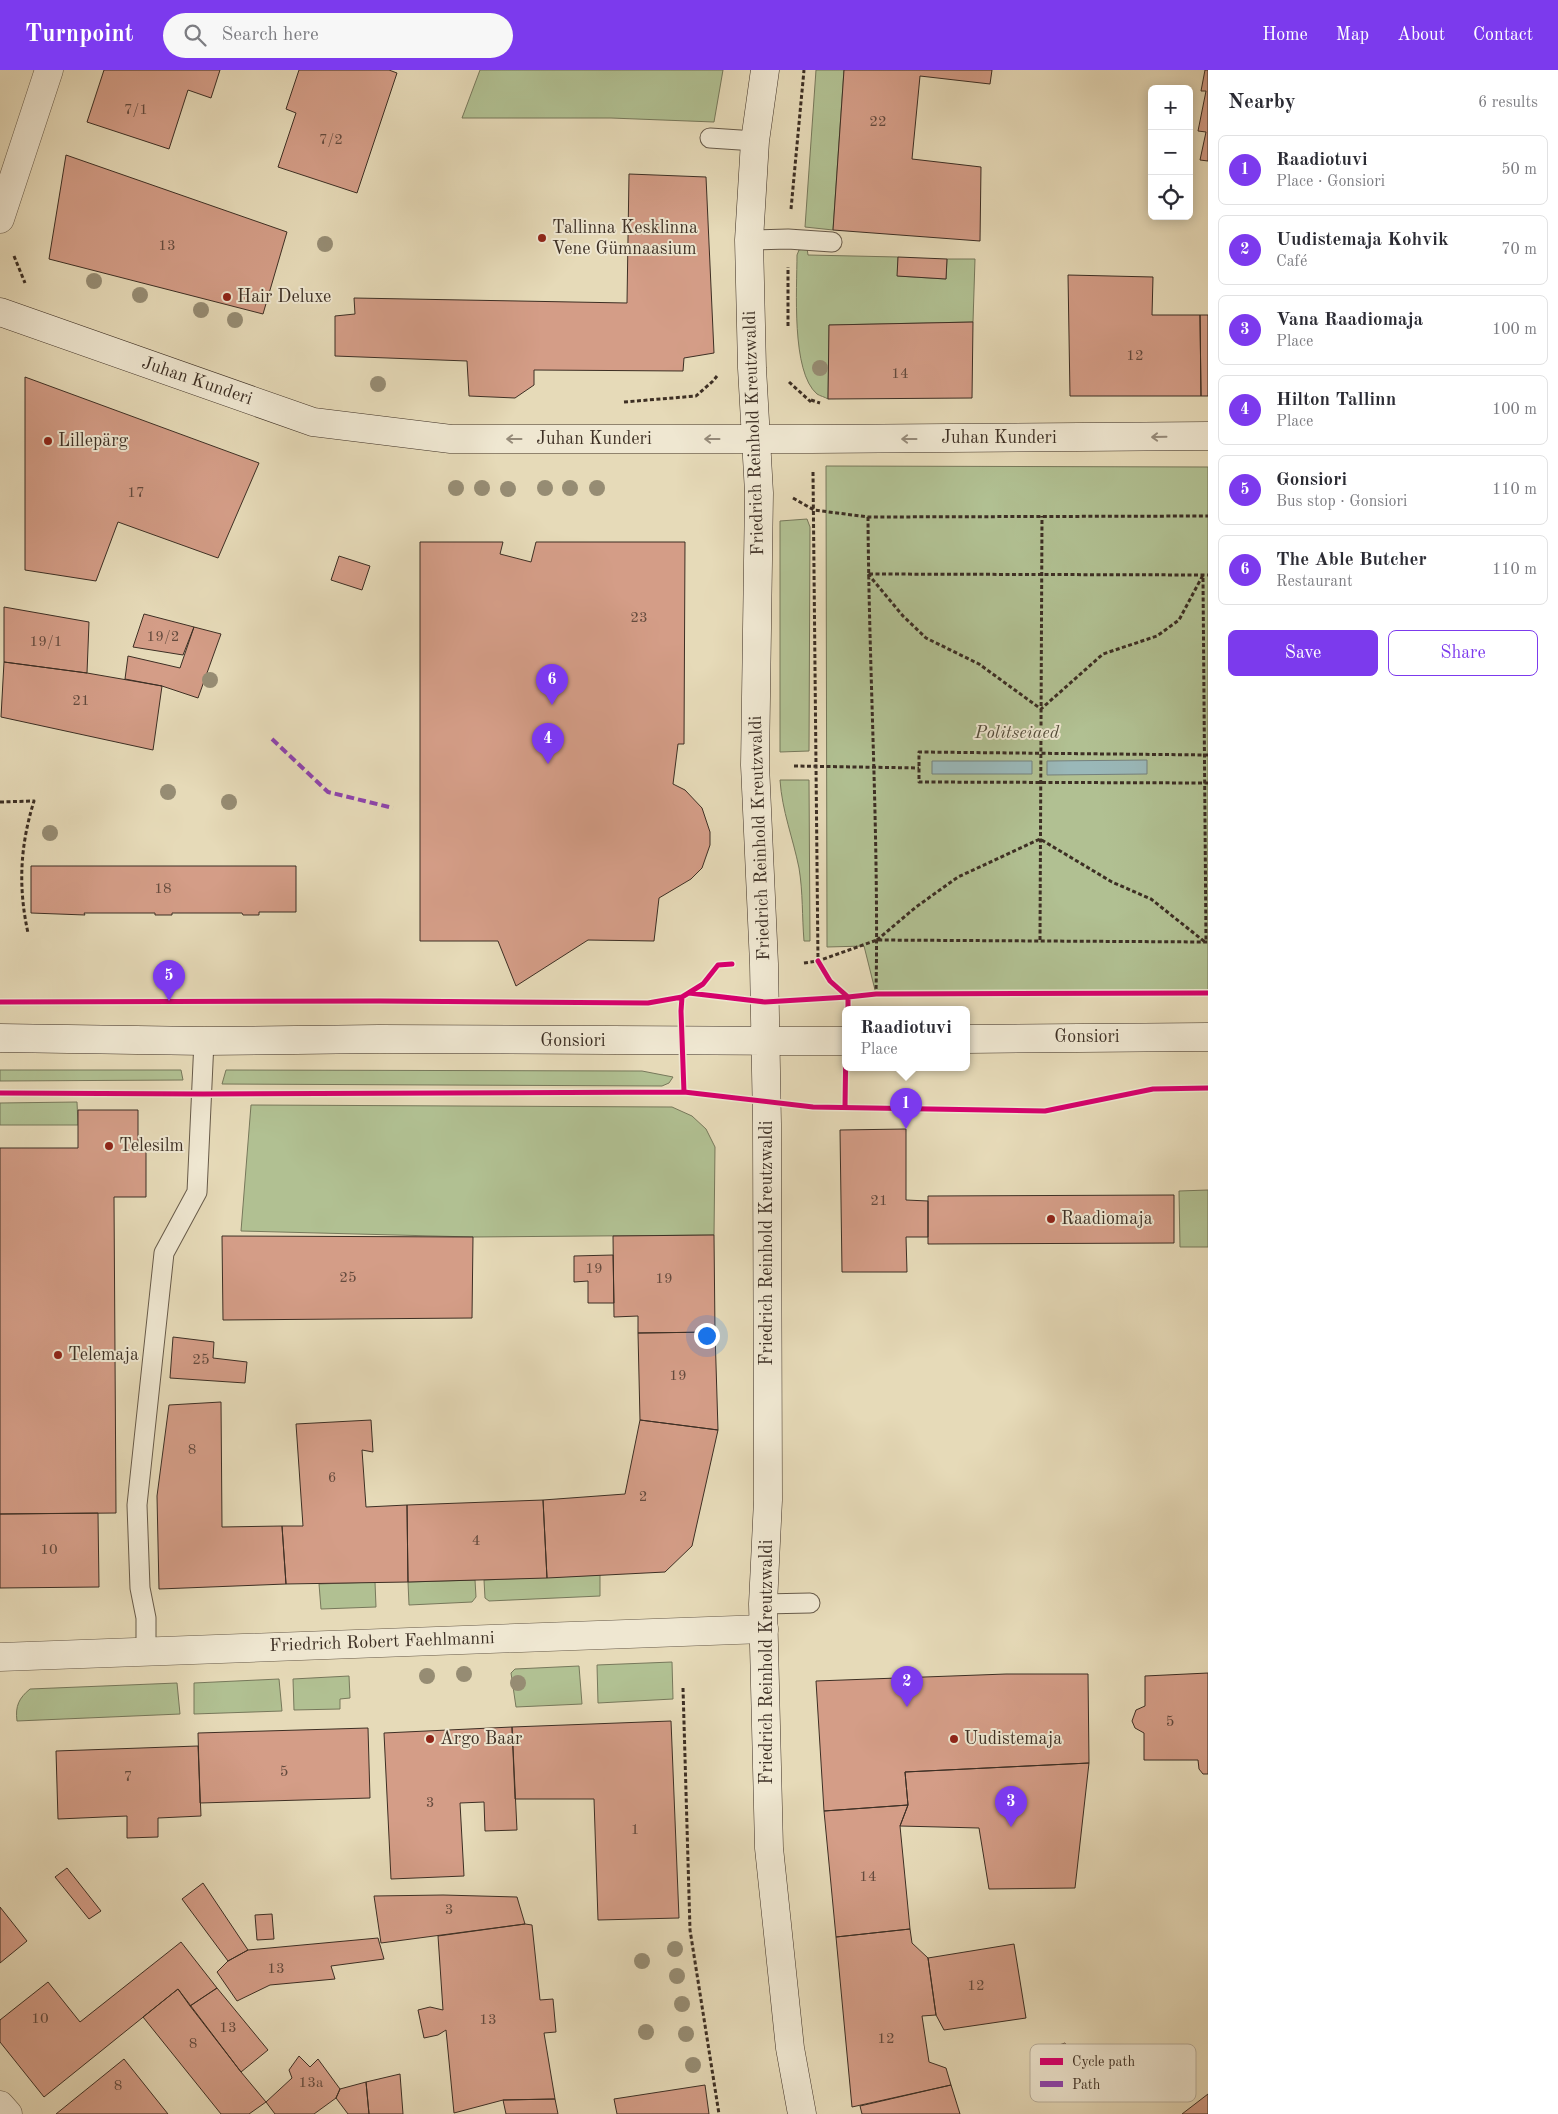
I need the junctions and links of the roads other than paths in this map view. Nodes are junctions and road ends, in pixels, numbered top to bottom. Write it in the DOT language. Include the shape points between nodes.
graph roads {
  1 [pos="49,70"];
  2 [pos="764,70"];
  3 [pos="710,138"];
  4 [pos="755,141"];
  5 [pos="0,219"];
  6 [pos="749,240"];
  7 [pos="832,242"];
  8 [pos="0,312"];
  9 [pos="1208,436"];
  10 [pos="755,440"];
  11 [pos="1208,1036"];
  12 [pos="0,1038"];
  13 [pos="970,1039"];
  14 [pos="204,1041"];
  15 [pos="765,1041"];
  16 [pos="842,1041"];
  17 [pos="810,1603"];
  18 [pos="764,1617"];
  19 [pos="146,1651"];
  20 [pos="0,1657"];
  21 [pos="0,2105"];
  22 [pos="8,2114"];
  23 [pos="802,2114"];
  1 -- 5 [label="street"];
  2 -- 4 [label="street, Friedrich Reinhold Kreutzwaldi"];
  3 -- 4 [label="lane"];
  4 -- 6 [label="street, Friedrich Reinhold Kreutzwaldi"];
  6 -- 7 [label="lane"];
  6 -- 10 [label="street, Friedrich Reinhold Kreutzwaldi"];
  10 -- 8 [label="street, Juhan Kunderi, one-way" via="451,440 313,422"];
  9 -- 10 [label="street, Juhan Kunderi, one-way"];
  10 -- 15 [label="street, Friedrich Reinhold Kreutzwaldi" via="759,493 755,765"];
  11 -- 13 [label="street, Gonsiori"];
  12 -- 14 [label="street, Gonsiori"];
  14 -- 15 [label="street, Gonsiori"];
  14 -- 19 [label="lane" via="197,1192 164,1253 137,1504"];
  15 -- 16 [label="street, Gonsiori"];
  15 -- 18 [label="street, Friedrich Reinhold Kreutzwaldi" via="768,1500"];
  17 -- 18 [label="lane"];
  18 -- 19 [label="street, Friedrich Robert Faehlmanni"];
  18 -- 23 [label="street, Friedrich Reinhold Kreutzwaldi" via="769,1848 790,2048"];
  19 -- 20 [label="street, Friedrich Robert Faehlmanni"];
  21 -- 22 [label="street"];
}
